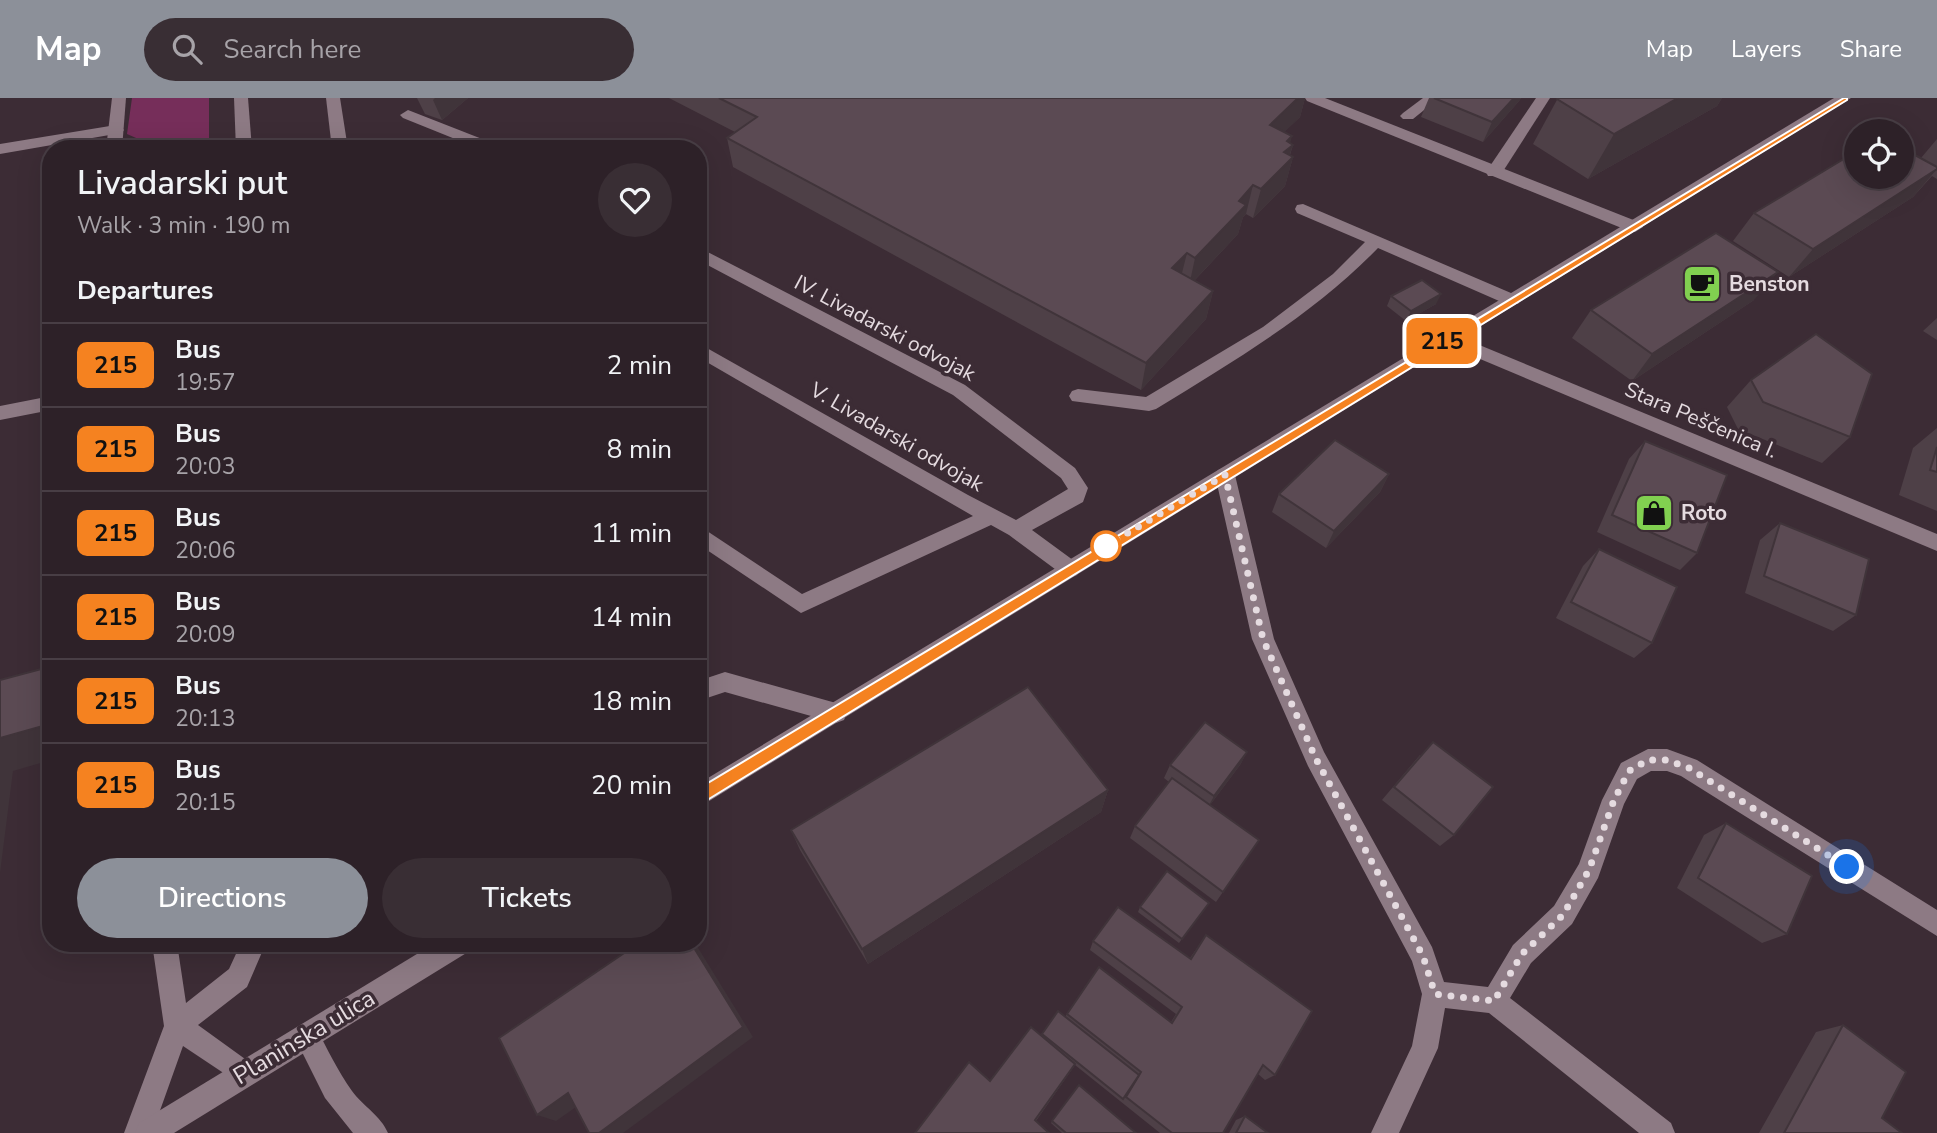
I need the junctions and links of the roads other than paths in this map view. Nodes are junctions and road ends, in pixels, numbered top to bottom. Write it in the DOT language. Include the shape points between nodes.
graph roads {
  1 [pos="119,98"];
  2 [pos="241,98"];
  3 [pos="332,98"];
  4 [pos="1312,98"];
  5 [pos="1432,98"];
  6 [pos="1542,98"];
  7 [pos="1844,98"];
  8 [pos="408,115"];
  9 [pos="1408,116"];
  10 [pos="116,130"];
  11 [pos="55,140"];
  12 [pos="115,140"];
  13 [pos="243,140"];
  14 [pos="339,140"];
  15 [pos="472,140"];
  16 [pos="42,142"];
  17 [pos="0,149"];
  18 [pos="1494,172"];
  19 [pos="1303,209"];
  20 [pos="1635,226"];
  21 [pos="1376,241"];
  22 [pos="707,258"];
  23 [pos="1512,300"];
  24 [pos="1448,338"];
  25 [pos="707,354"];
  26 [pos="1078,396"];
  27 [pos="42,405"];
  28 [pos="0,413"];
  29 [pos="1225,475"];
  30 [pos="990,517"];
  31 [pos="1016,529"];
  32 [pos="707,539"];
  33 [pos="1937,543"];
  34 [pos="1070,569"];
  35 [pos="707,688"];
  36 [pos="836,713"];
  37 [pos="707,792"];
  38 [pos="1937,924"];
  39 [pos="165,952"];
  40 [pos="250,952"];
  41 [pos="444,952"];
  42 [pos="1435,994"];
  43 [pos="1494,1001"];
  44 [pos="177,1026"];
  45 [pos="307,1036"];
  46 [pos="243,1073"];
  47 [pos="138,1133"];
  48 [pos="149,1133"];
  49 [pos="374,1133"];
  50 [pos="1385,1133"];
  51 [pos="1661,1133"];
  1 -- 10 [label="street"];
  2 -- 13 [label="street"];
  3 -- 14 [label="street"];
  4 -- 18 [label="street"];
  5 -- 9 [label="street"];
  6 -- 18 [label="street"];
  7 -- 20 [label="street"];
  8 -- 15 [label="street"];
  10 -- 11 [label="street"];
  10 -- 12 [label="street"];
  16 -- 17 [label="street"];
  18 -- 20 [label="street"];
  19 -- 21 [label="street"];
  20 -- 23 [label="street"];
  21 -- 23 [label="street"];
  21 -- 26 [label="street" via="1339,278 1269,331 1149,404"];
  22 -- 31 [label="street, IV. Livadarski odvojak" via="959,390 1068,472 1078,488 1076,496"];
  23 -- 24 [label="street"];
  24 -- 29 [label="street"];
  24 -- 33 [label="street, Stara Peščenica I."];
  25 -- 30 [label="street, V. Livadarski odvojak"];
  27 -- 28 [label="street"];
  29 -- 34 [label="street"];
  29 -- 42 [label="street" via="1263,639 1316,759 1423,956"];
  30 -- 31 [label="street, V. Livadarski odvojak"];
  30 -- 32 [label="street" via="802,604"];
  31 -- 34 [label="street, V. Livadarski odvojak"];
  34 -- 36 [label="street"];
  35 -- 36 [label="street" via="725,682"];
  36 -- 37 [label="street"];
  38 -- 43 [label="street" via="1689,768 1667,760 1648,760 1629,771 1589,870 1563,915 1522,954"];
  39 -- 44 [label="street"];
  40 -- 44 [label="street" via="238,978"];
  41 -- 45 [label="street, Planinska ulica"];
  42 -- 43 [label="street"];
  42 -- 50 [label="street" via="1425,1048"];
  43 -- 51 [label="street"];
  44 -- 46 [label="street"];
  44 -- 47 [label="street"];
  45 -- 46 [label="street, Planinska ulica"];
  45 -- 49 [label="street" via="329,1081 361,1124"];
  46 -- 48 [label="street, Planinska ulica"];
}
